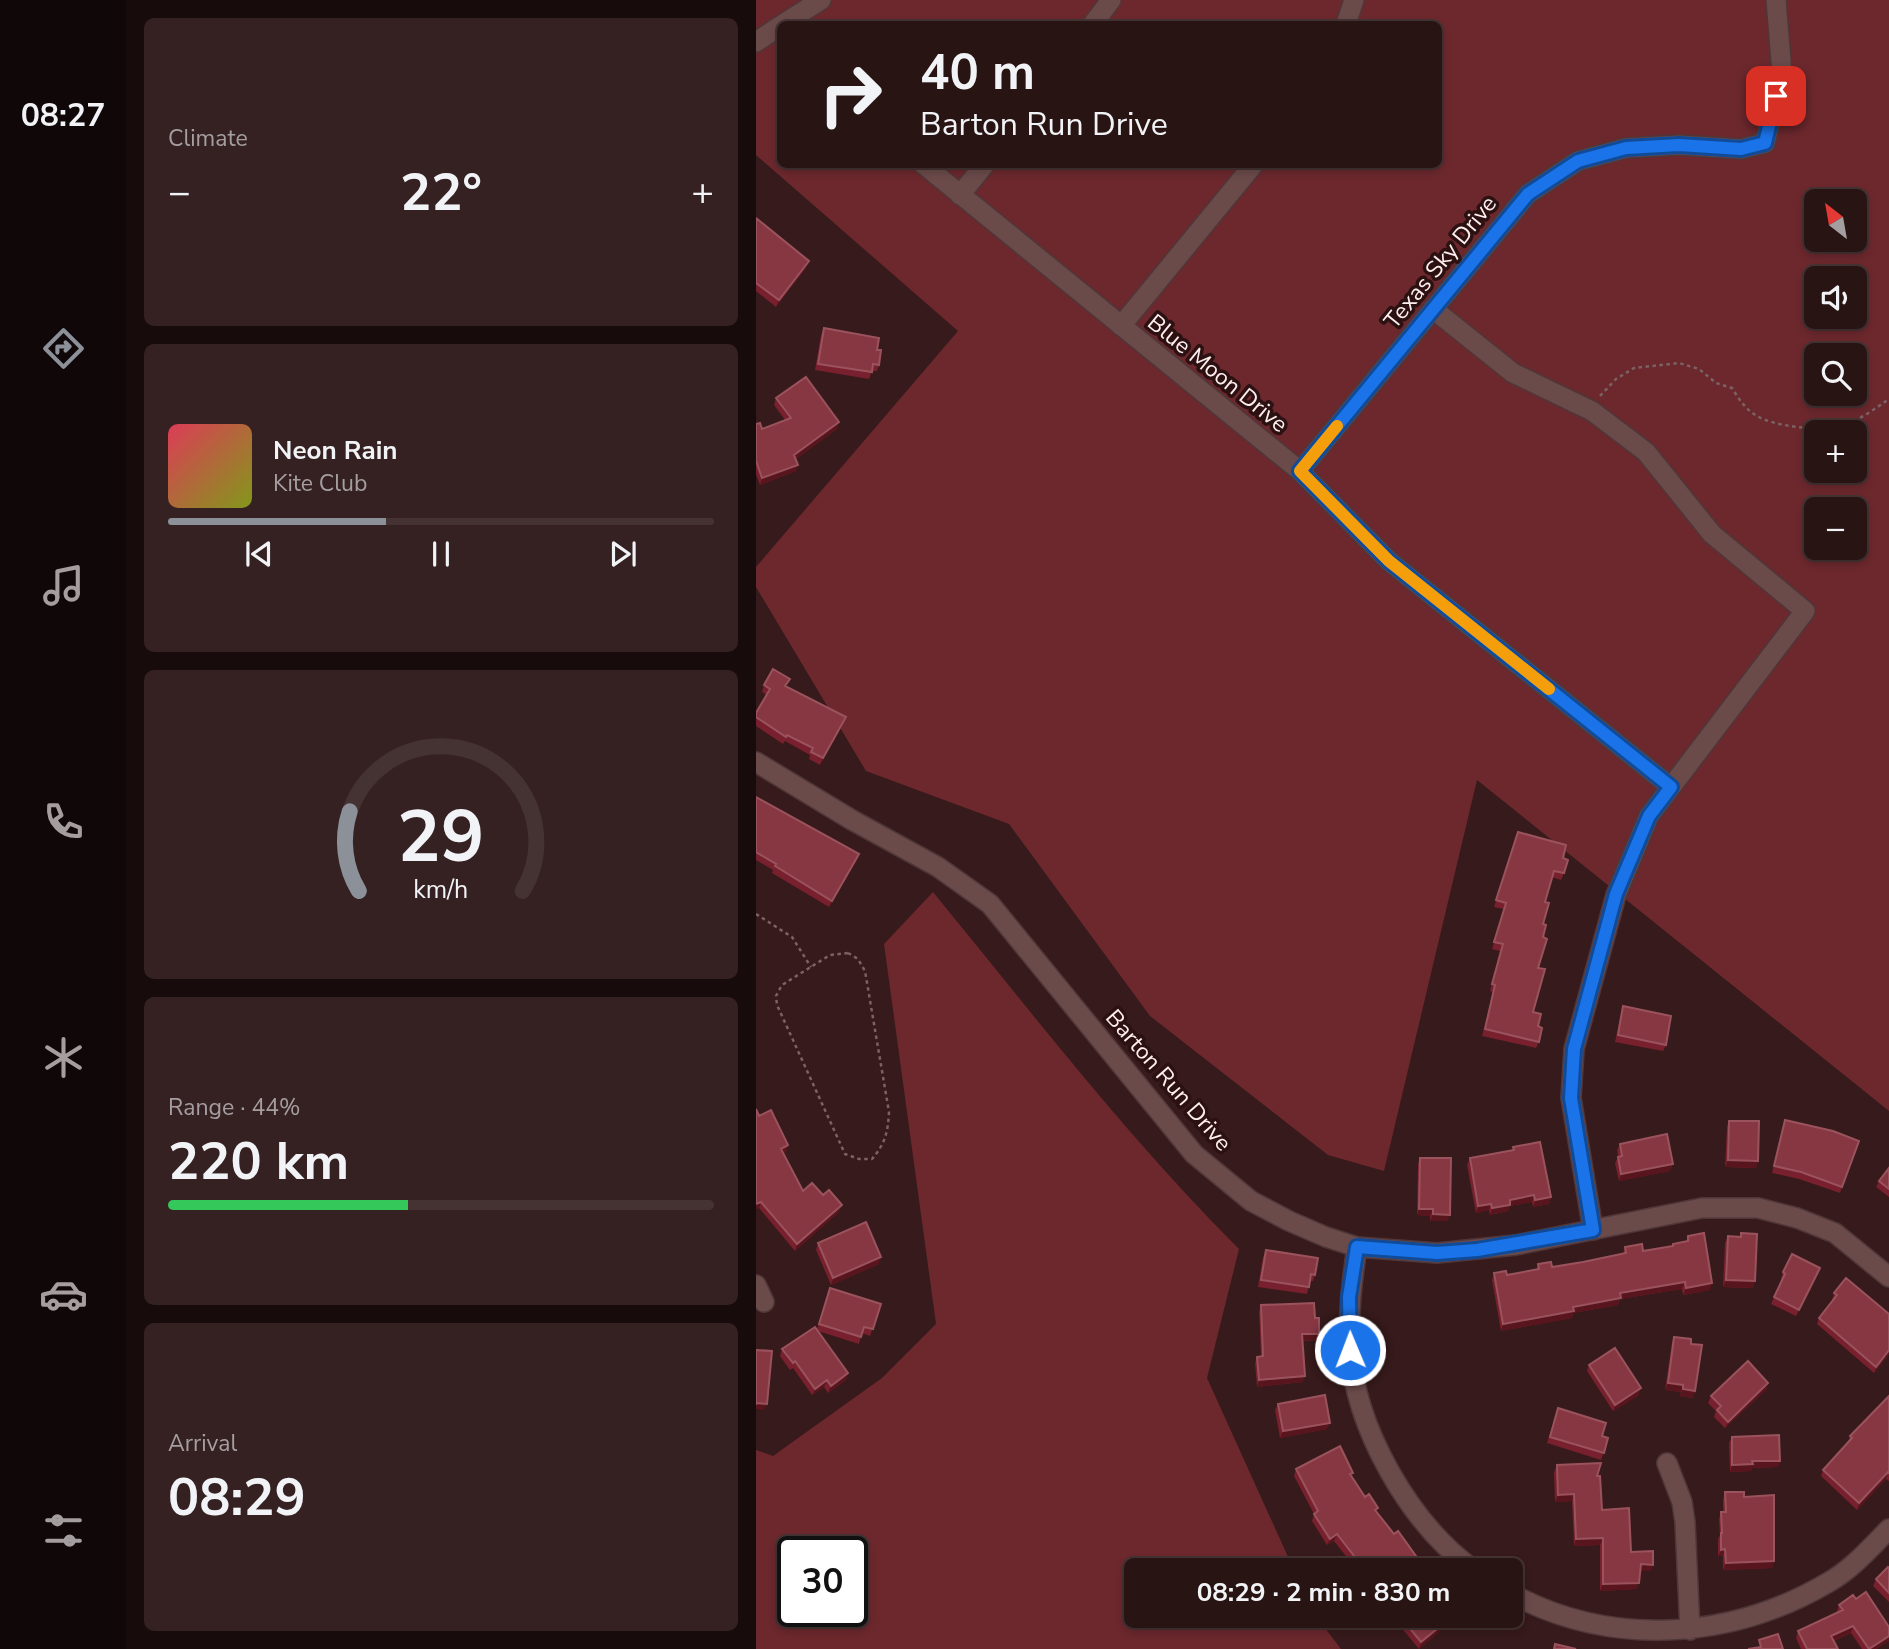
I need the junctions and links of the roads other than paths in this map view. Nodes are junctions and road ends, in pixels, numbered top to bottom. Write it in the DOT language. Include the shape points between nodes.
graph roads {
  1 [pos="821,0"];
  2 [pos="1111,0"];
  3 [pos="1354,0"];
  4 [pos="1776,0"];
  5 [pos="791,21"];
  6 [pos="1095,21"];
  7 [pos="1347,21"];
  8 [pos="777,30"];
  9 [pos="756,42"];
  10 [pos="927,168"];
  11 [pos="982,168"];
  12 [pos="1251,168"];
  13 [pos="960,195"];
  14 [pos="1433,309"];
  15 [pos="1121,326"];
  16 [pos="1300,471"];
  17 [pos="756,762"];
  18 [pos="1671,787"];
  19 [pos="1593,1230"];
  20 [pos="1357,1247"];
  21 [pos="1889,1277"];
  22 [pos="1667,1463"];
  23 [pos="1889,1529"];
  24 [pos="1457,1558"];
  25 [pos="1523,1600"];
  26 [pos="1690,1630"];
  1 -- 5 [label="street"];
  2 -- 6 [label="street"];
  3 -- 7 [label="street"];
  4 -- 14 [label="street, Texas Sky Drive" via="1782,73 1765,143 1741,149 1626,148 1578,161 1528,194"];
  8 -- 9 [label="street"];
  10 -- 13 [label="street, Blue Moon Drive"];
  11 -- 13 [label="street"];
  12 -- 15 [label="street"];
  13 -- 15 [label="street, Blue Moon Drive"];
  14 -- 16 [label="street, Texas Sky Drive"];
  14 -- 18 [label="street" via="1513,373 1592,411 1646,452 1712,534 1805,611"];
  15 -- 16 [label="street, Blue Moon Drive"];
  16 -- 18 [label="street, Blue Moon Drive" via="1389,561"];
  17 -- 20 [label="street, Barton Run Drive" via="937,867 990,904 1194,1154 1251,1200"];
  18 -- 19 [label="street" via="1649,816 1616,894 1574,1049 1571,1098"];
  19 -- 20 [label="street, Barton Run Drive" via="1437,1253"];
  19 -- 21 [label="street, Barton Run Drive" via="1702,1208 1758,1208 1835,1233"];
  20 -- 24 [label="street" via="1349,1297 1350,1350 1371,1434 1422,1520"];
  22 -- 26 [label="street" via="1685,1522"];
  23 -- 26 [label="street" via="1832,1581 1791,1602 1745,1619"];
  25 -- 26 [label="street" via="1585,1623 1658,1632"];
}
